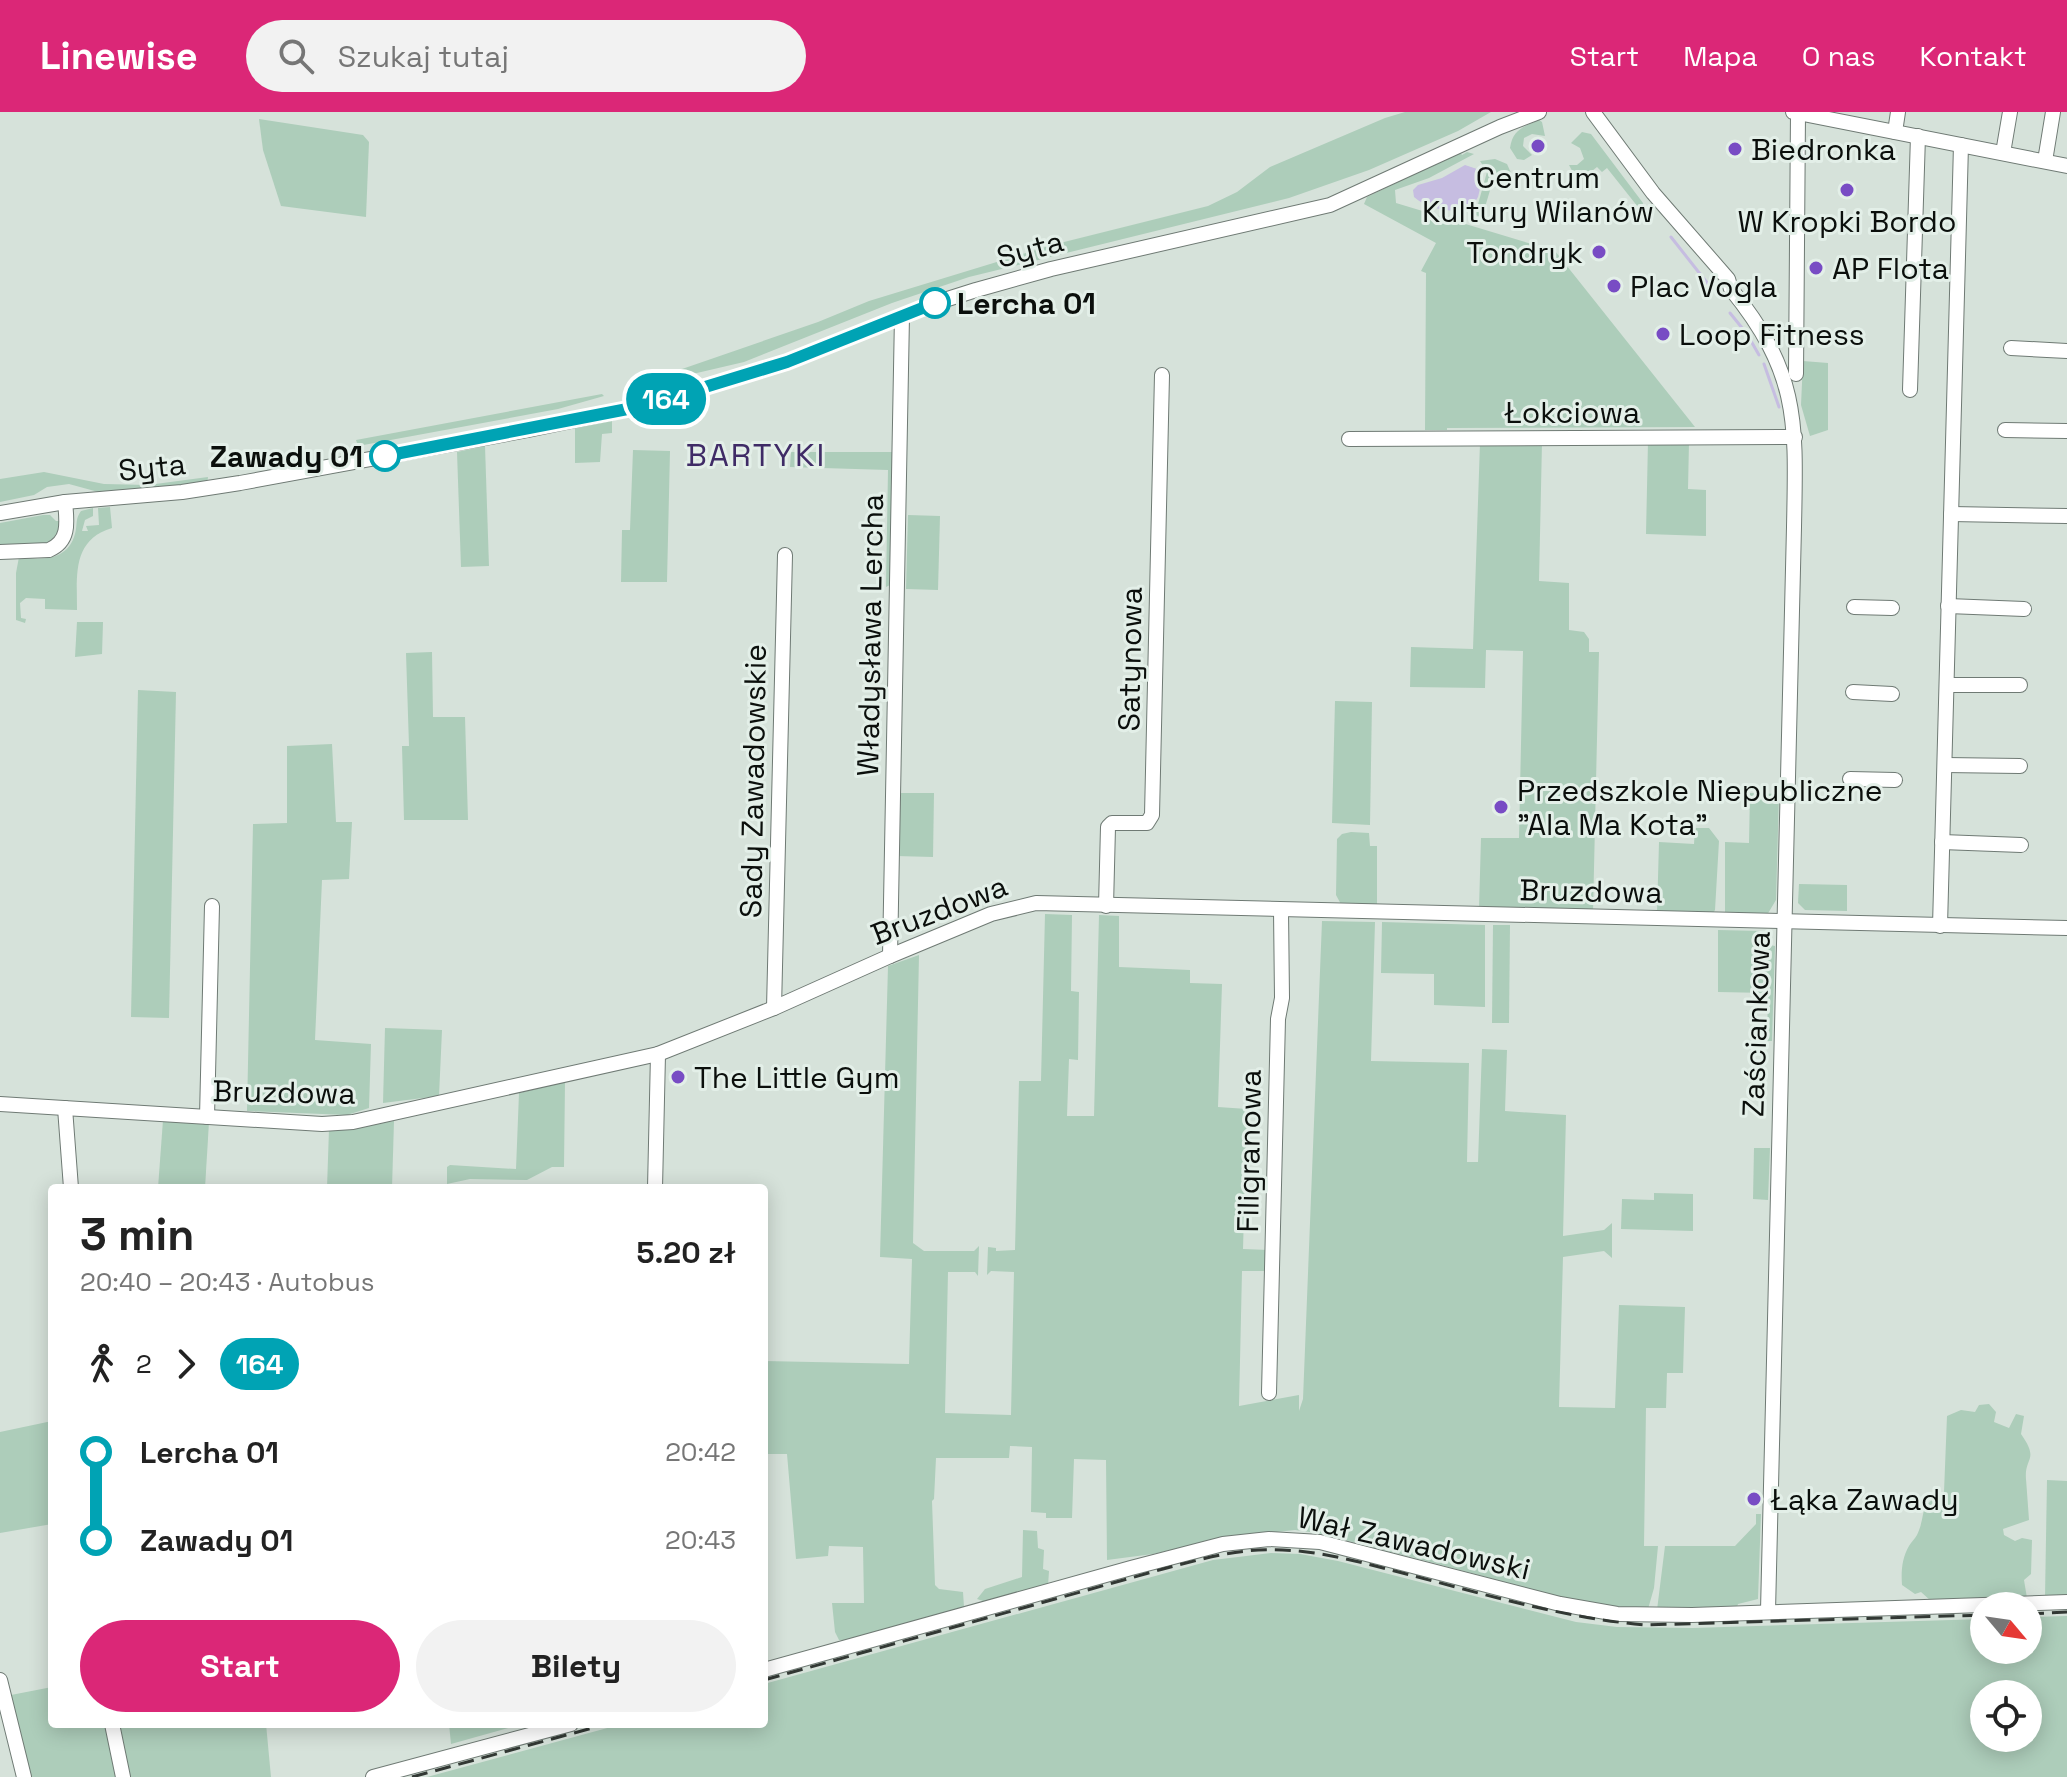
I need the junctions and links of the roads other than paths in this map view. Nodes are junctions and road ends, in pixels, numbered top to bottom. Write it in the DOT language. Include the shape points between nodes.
graph roads {
  1 [pos="1524,112"];
  2 [pos="1539,112"];
  3 [pos="1578,112"];
  4 [pos="1593,112"];
  5 [pos="1796,112"];
  6 [pos="1898,112"];
  7 [pos="2010,112"];
  8 [pos="2053,112"];
  9 [pos="1503,126"];
  10 [pos="1895,132"];
  11 [pos="1918,136"];
  12 [pos="1615,145"];
  13 [pos="1961,145"];
  14 [pos="2003,153"];
  15 [pos="2045,161"];
  16 [pos="2067,166"];
  17 [pos="902,316"];
  18 [pos="2011,348"];
  19 [pos="2067,351"];
  20 [pos="1796,374"];
  21 [pos="1162,375"];
  22 [pos="1910,390"];
  23 [pos="2005,430"];
  24 [pos="2067,431"];
  25 [pos="1795,437"];
  26 [pos="1349,439"];
  27 [pos="65,502"];
  28 [pos="0,513"];
  29 [pos="1951,514"];
  30 [pos="2067,516"];
  31 [pos="0,552"];
  32 [pos="785,555"];
  33 [pos="1948,606"];
  34 [pos="1854,607"];
  35 [pos="1892,608"];
  36 [pos="2024,609"];
  37 [pos="1947,685"];
  38 [pos="2020,685"];
  39 [pos="1853,692"];
  40 [pos="1892,694"];
  41 [pos="1945,765"];
  42 [pos="2020,766"];
  43 [pos="1850,779"];
  44 [pos="1895,780"];
  45 [pos="1942,842"];
  46 [pos="2021,845"];
  47 [pos="212,906"];
  48 [pos="1106,906"];
  49 [pos="1281,910"];
  50 [pos="1785,922"];
  51 [pos="1940,926"];
  52 [pos="2067,928"];
  53 [pos="890,956"];
  54 [pos="774,1008"];
  55 [pos="658,1054"];
  56 [pos="0,1104"];
  57 [pos="65,1108"];
  58 [pos="207,1117"];
  59 [pos="71,1184"];
  60 [pos="655,1184"];
  61 [pos="1269,1393"];
  62 [pos="2067,1602"];
  63 [pos="1768,1611"];
  64 [pos="768,1669"];
  65 [pos="0,1680"];
  66 [pos="113,1728"];
  67 [pos="556,1728"];
  68 [pos="24,1777"];
  69 [pos="123,1777"];
  70 [pos="373,1777"];
  1 -- 9 [label="street, Syta"];
  2 -- 9 [label="street, Syta"];
  3 -- 12 [label="street"];
  4 -- 12 [label="street"];
  5 -- 10 [label="street"];
  5 -- 20 [label="street"];
  6 -- 10 [label="street"];
  7 -- 14 [label="street"];
  8 -- 15 [label="street"];
  9 -- 17 [label="street, Syta" via="1314,210 1051,269"];
  10 -- 11 [label="street"];
  11 -- 13 [label="street"];
  11 -- 22 [label="street"];
  12 -- 25 [label="street, Zaściankowa" via="1702,250 1705,264 1721,285 1731,289 1768,342 1788,388"];
  13 -- 14 [label="street"];
  13 -- 29 [label="street"];
  14 -- 15 [label="street"];
  15 -- 16 [label="street"];
  17 -- 27 [label="street, Syta" via="773,367 643,406 240,483"];
  17 -- 53 [label="street, Władysława Lercha"];
  18 -- 19 [label="street"];
  21 -- 48 [label="street, Satynowa" via="1152,815 1147,823 1108,827"];
  23 -- 24 [label="street"];
  25 -- 26 [label="street, Łokciowa"];
  25 -- 50 [label="street, Zaściankowa"];
  27 -- 28 [label="street, Syta"];
  27 -- 31 [label="street" via="67,529 55,547"];
  29 -- 30 [label="street"];
  29 -- 33 [label="street"];
  32 -- 54 [label="street, Sady Zawadowskie"];
  33 -- 36 [label="street"];
  33 -- 37 [label="street"];
  34 -- 35 [label="street"];
  37 -- 38 [label="street"];
  37 -- 41 [label="street"];
  39 -- 40 [label="street"];
  41 -- 42 [label="street"];
  41 -- 45 [label="street"];
  43 -- 44 [label="street"];
  45 -- 46 [label="street"];
  45 -- 51 [label="street"];
  47 -- 58 [label="street"];
  48 -- 49 [label="street, Bruzdowa"];
  48 -- 53 [label="street, Bruzdowa" via="1024,904"];
  49 -- 50 [label="street, Bruzdowa"];
  49 -- 61 [label="street, Filigranowa"];
  50 -- 51 [label="street, Bruzdowa"];
  50 -- 63 [label="street, Zaściankowa"];
  51 -- 52 [label="street, Bruzdowa"];
  53 -- 54 [label="street, Bruzdowa"];
  54 -- 55 [label="street, Bruzdowa"];
  55 -- 58 [label="street, Bruzdowa" via="353,1122"];
  55 -- 60 [label="street"];
  56 -- 57 [label="street, Bruzdowa"];
  57 -- 58 [label="street, Bruzdowa"];
  57 -- 59 [label="street"];
  62 -- 63 [label="street, Wał Zawadowski"];
  63 -- 64 [label="street, Wał Zawadowski" via="1611,1613 1320,1542 1269,1539 1223,1544 1134,1567"];
  65 -- 68 [label="street"];
  66 -- 69 [label="street"];
  67 -- 70 [label="street"];
}
